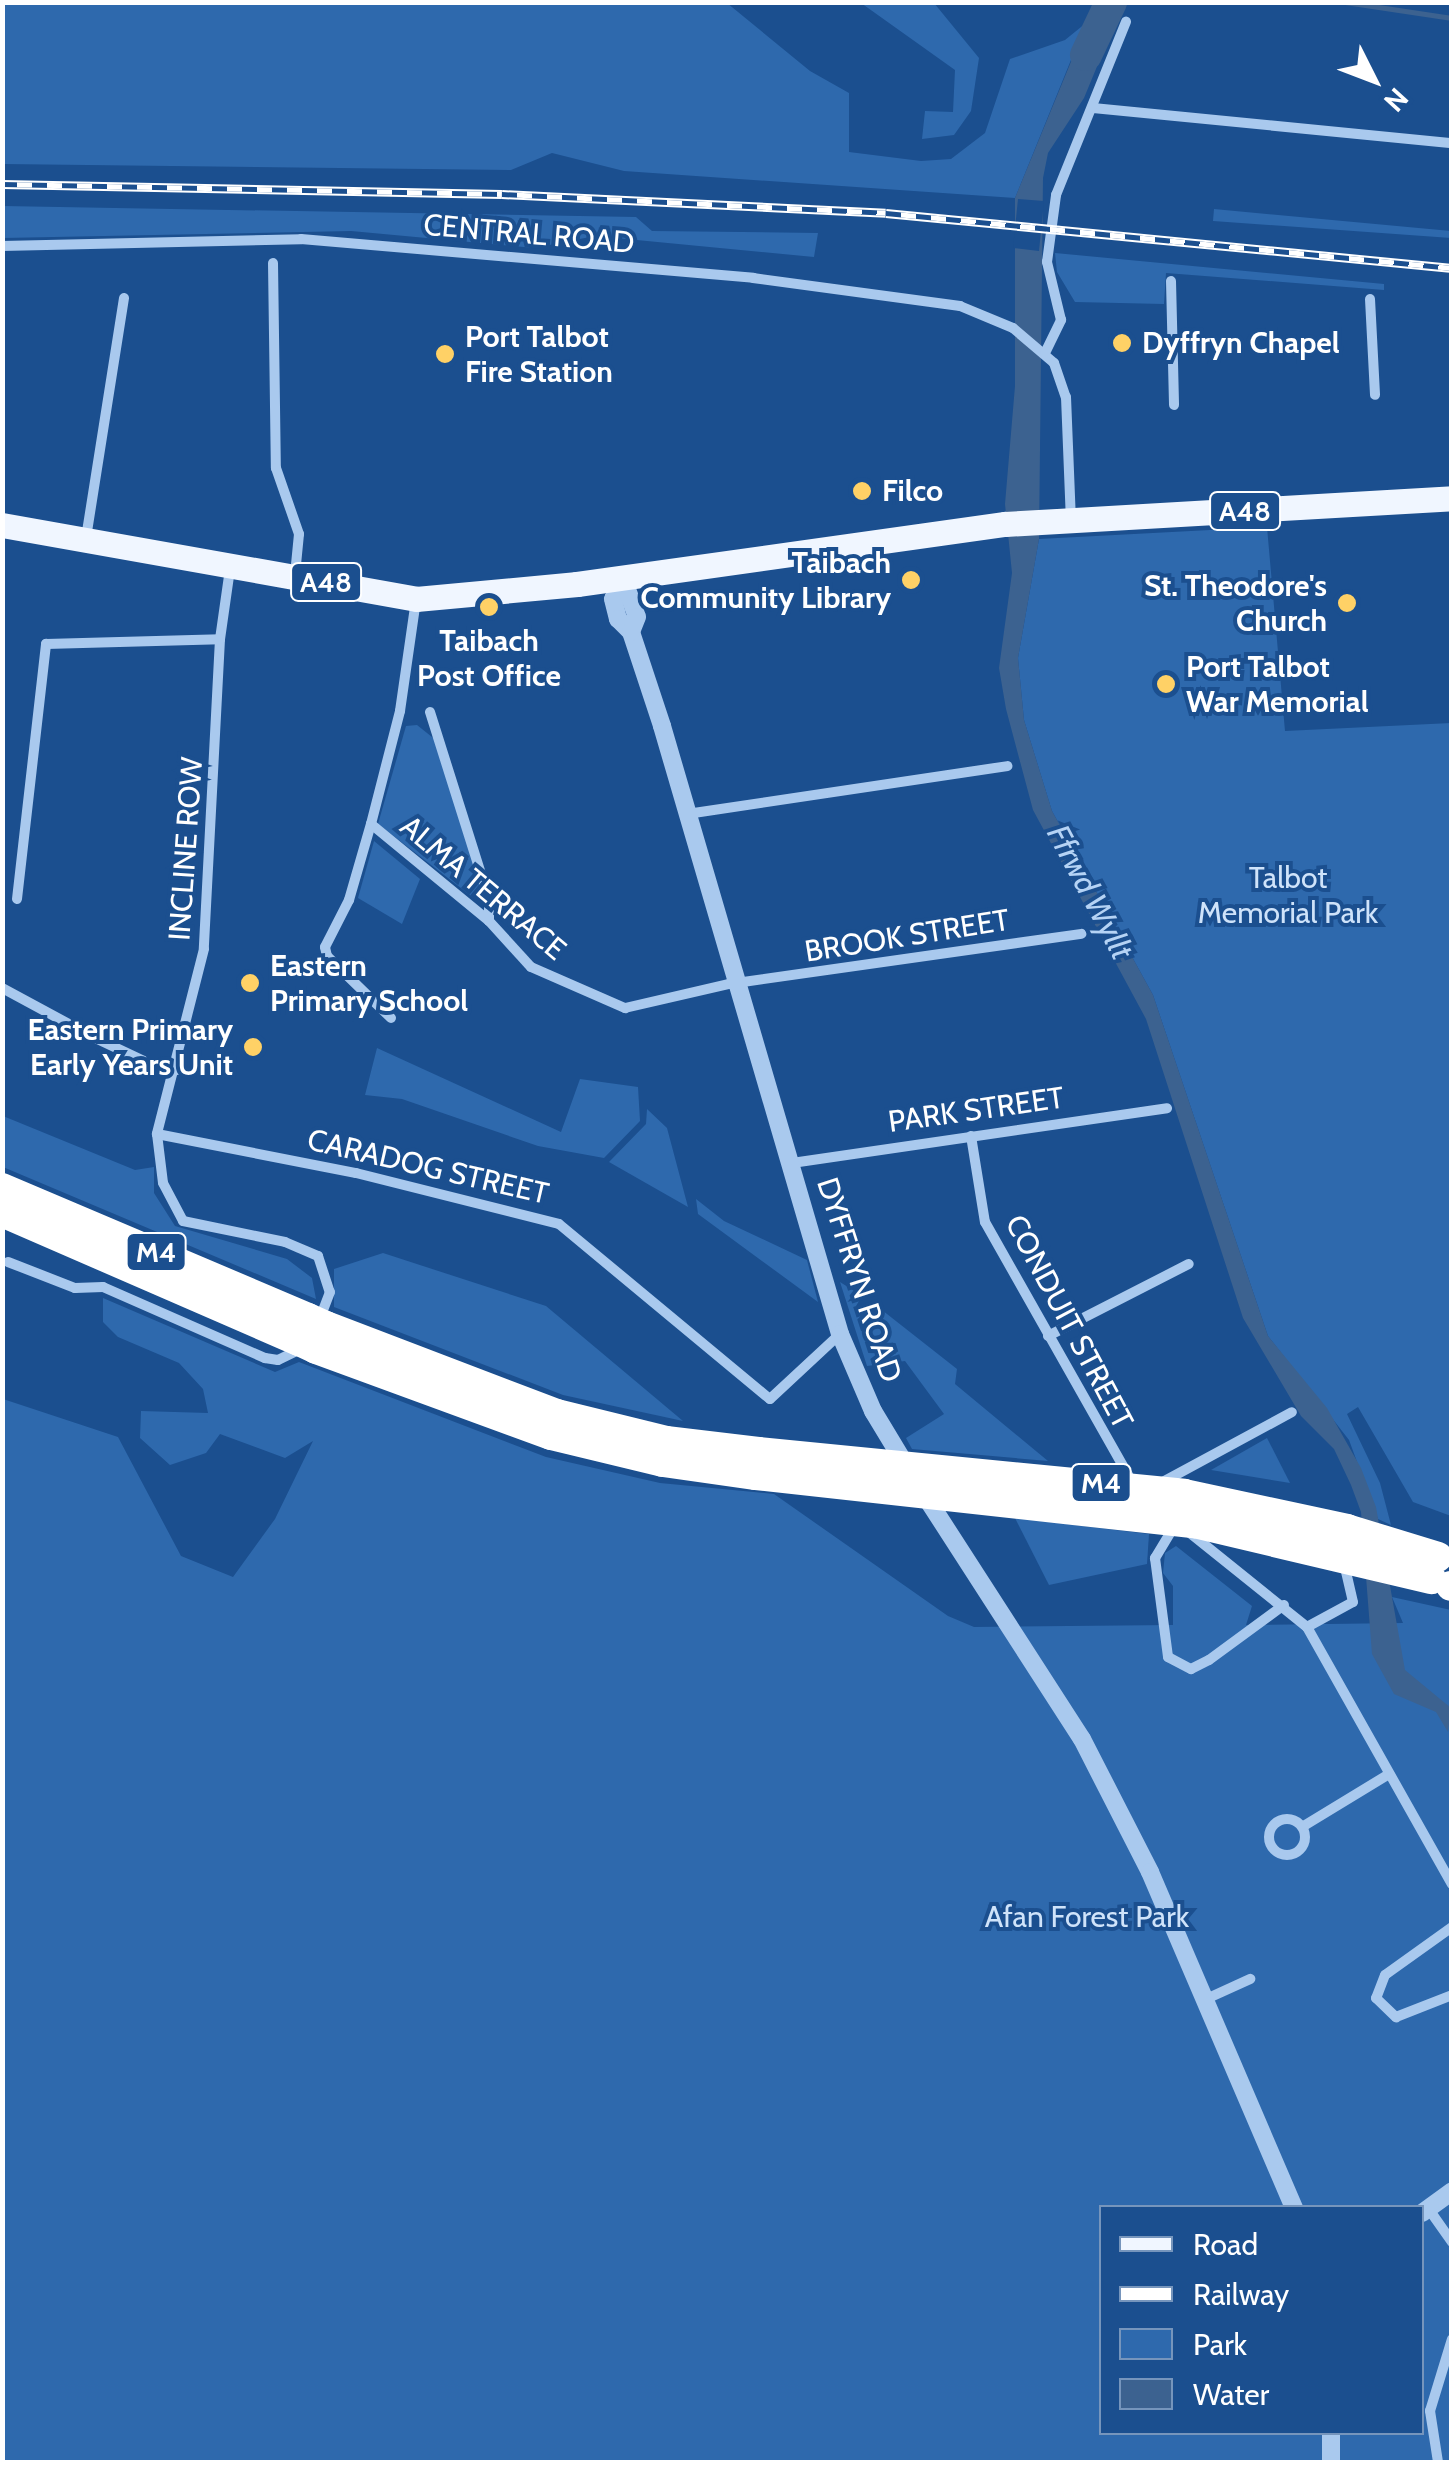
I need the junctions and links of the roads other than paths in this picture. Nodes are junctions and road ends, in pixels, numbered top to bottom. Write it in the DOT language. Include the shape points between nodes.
graph roads {
  1 [pos="1126,22"];
  2 [pos="1093,108"];
  3 [pos="1452,143"];
  4 [pos="2,246"];
  5 [pos="273,263"];
  6 [pos="1171,281"];
  7 [pos="124,298"];
  8 [pos="1370,298"];
  9 [pos="1042,350"];
  10 [pos="1375,395"];
  11 [pos="1174,405"];
  12 [pos="1452,498"];
  13 [pos="1071,522"];
  14 [pos="2,525"];
  15 [pos="86,538"];
  16 [pos="231,562"];
  17 [pos="295,576"];
  18 [pos="622,578"];
  19 [pos="416,598"];
  20 [pos="220,640"];
  21 [pos="430,712"];
  22 [pos="1008,766"];
  23 [pos="687,814"];
  24 [pos="371,824"];
  25 [pos="17,899"];
  26 [pos="489,921"];
  27 [pos="1081,934"];
  28 [pos="740,985"];
  29 [pos="2,988"];
  30 [pos="391,1018"];
  31 [pos="177,1070"];
  32 [pos="1167,1108"];
  33 [pos="157,1134"];
  34 [pos="971,1136"];
  35 [pos="792,1163"];
  36 [pos="2,1188"];
  37 [pos="2,1212"];
  38 [pos="8,1262"];
  39 [pos="1189,1264"];
  40 [pos="312,1333"];
  41 [pos="840,1334"];
  42 [pos="1048,1336"];
  43 [pos="1292,1412"];
  44 [pos="1142,1496"];
  45 [pos="1176,1523"];
  46 [pos="1346,1572"];
  47 [pos="1446,1573"];
  48 [pos="1284,1606"];
  49 [pos="1306,1627"];
  50 [pos="1389,1774"];
  51 [pos="1302,1827"];
  52 [pos="1452,1884"];
  53 [pos="1452,1927"];
  54 [pos="1250,1979"];
  55 [pos="1452,1995"];
  56 [pos="1204,2000"];
  57 [pos="1452,2192"];
  58 [pos="1293,2205"];
  59 [pos="1425,2210"];
  60 [pos="1452,2242"];
  61 [pos="1452,2339"];
  62 [pos="1331,2435"];
  63 [pos="1331,2462"];
  64 [pos="1438,2462"];
  1 -- 2 [label="street"];
  2 -- 3 [label="street"];
  2 -- 9 [label="street" via="1055,203 1047,273 1061,320"];
  4 -- 9 [label="street, CENTRAL ROAD" via="301,239 870,292 960,306 1013,328"];
  5 -- 17 [label="street" via="276,468 299,534"];
  6 -- 11 [label="street"];
  7 -- 15 [label="street"];
  8 -- 10 [label="street"];
  9 -- 13 [label="street" via="1066,397"];
  12 -- 13 [label="main road, A48"];
  13 -- 18 [label="main road, A48" via="1006,524"];
  14 -- 15 [label="main road, A48"];
  15 -- 16 [label="main road, A48"];
  16 -- 17 [label="main road, A48"];
  16 -- 20 [label="street, INCLINE ROW"];
  17 -- 19 [label="main road, A48"];
  18 -- 19 [label="main road, A48"];
  18 -- 23 [label="street, DYFFRYN ROAD" via="636,617 631,632"];
  19 -- 24 [label="street" via="398,721"];
  20 -- 25 [label="street" via="46,644"];
  20 -- 31 [label="street, INCLINE ROW" via="204,948"];
  21 -- 26 [label="street" via="489,899"];
  22 -- 23 [label="street"];
  23 -- 28 [label="street, DYFFRYN ROAD"];
  24 -- 26 [label="street, ALMA TERRACE"];
  24 -- 30 [label="street" via="349,900 325,947 326,956"];
  26 -- 28 [label="street, ALMA TERRACE" via="544,976 636,1008"];
  27 -- 28 [label="street, BROOK STREET"];
  28 -- 35 [label="street, DYFFRYN ROAD"];
  29 -- 31 [label="street" via="165,1071"];
  31 -- 33 [label="street, INCLINE ROW"];
  32 -- 34 [label="street, PARK STREET"];
  33 -- 38 [label="street" via="167,1201 183,1221 285,1242 326,1265 327,1304 309,1344 289,1357 264,1358 104,1287 75,1288"];
  33 -- 41 [label="street, CARADOG STREET" via="356,1173 559,1224 770,1399"];
  34 -- 35 [label="street, PARK STREET"];
  34 -- 42 [label="street, CONDUIT STREET" via="985,1222"];
  35 -- 41 [label="street, DYFFRYN ROAD"];
  36 -- 40 [label="highway, M4"];
  37 -- 40 [label="highway, M4"];
  39 -- 42 [label="street"];
  40 -- 47 [label="highway, M4, bridge" via="533,1430 663,1462 757,1464 1194,1523"];
  41 -- 56 [label="street, DYFFRYN ROAD" via="884,1432 1082,1739 1150,1872"];
  42 -- 44 [label="street, CONDUIT STREET"];
  43 -- 44 [label="street"];
  44 -- 45 [label="street, CONDUIT STREET" via="1159,1516"];
  45 -- 48 [label="street"];
  45 -- 48 [label="street" via="1154,1558 1168,1657 1191,1668"];
  46 -- 49 [label="street" via="1353,1602"];
  48 -- 49 [label="street"];
  49 -- 50 [label="street"];
  50 -- 51 [label="street"];
  50 -- 52 [label="street"];
  53 -- 55 [label="street" via="1386,1975 1376,1998 1396,2017"];
  54 -- 56 [label="street"];
  56 -- 58 [label="street, DYFFRYN ROAD"];
  57 -- 59 [label="street"];
  59 -- 60 [label="street"];
  61 -- 64 [label="street" via="1430,2410"];
  62 -- 63 [label="street"];
}
